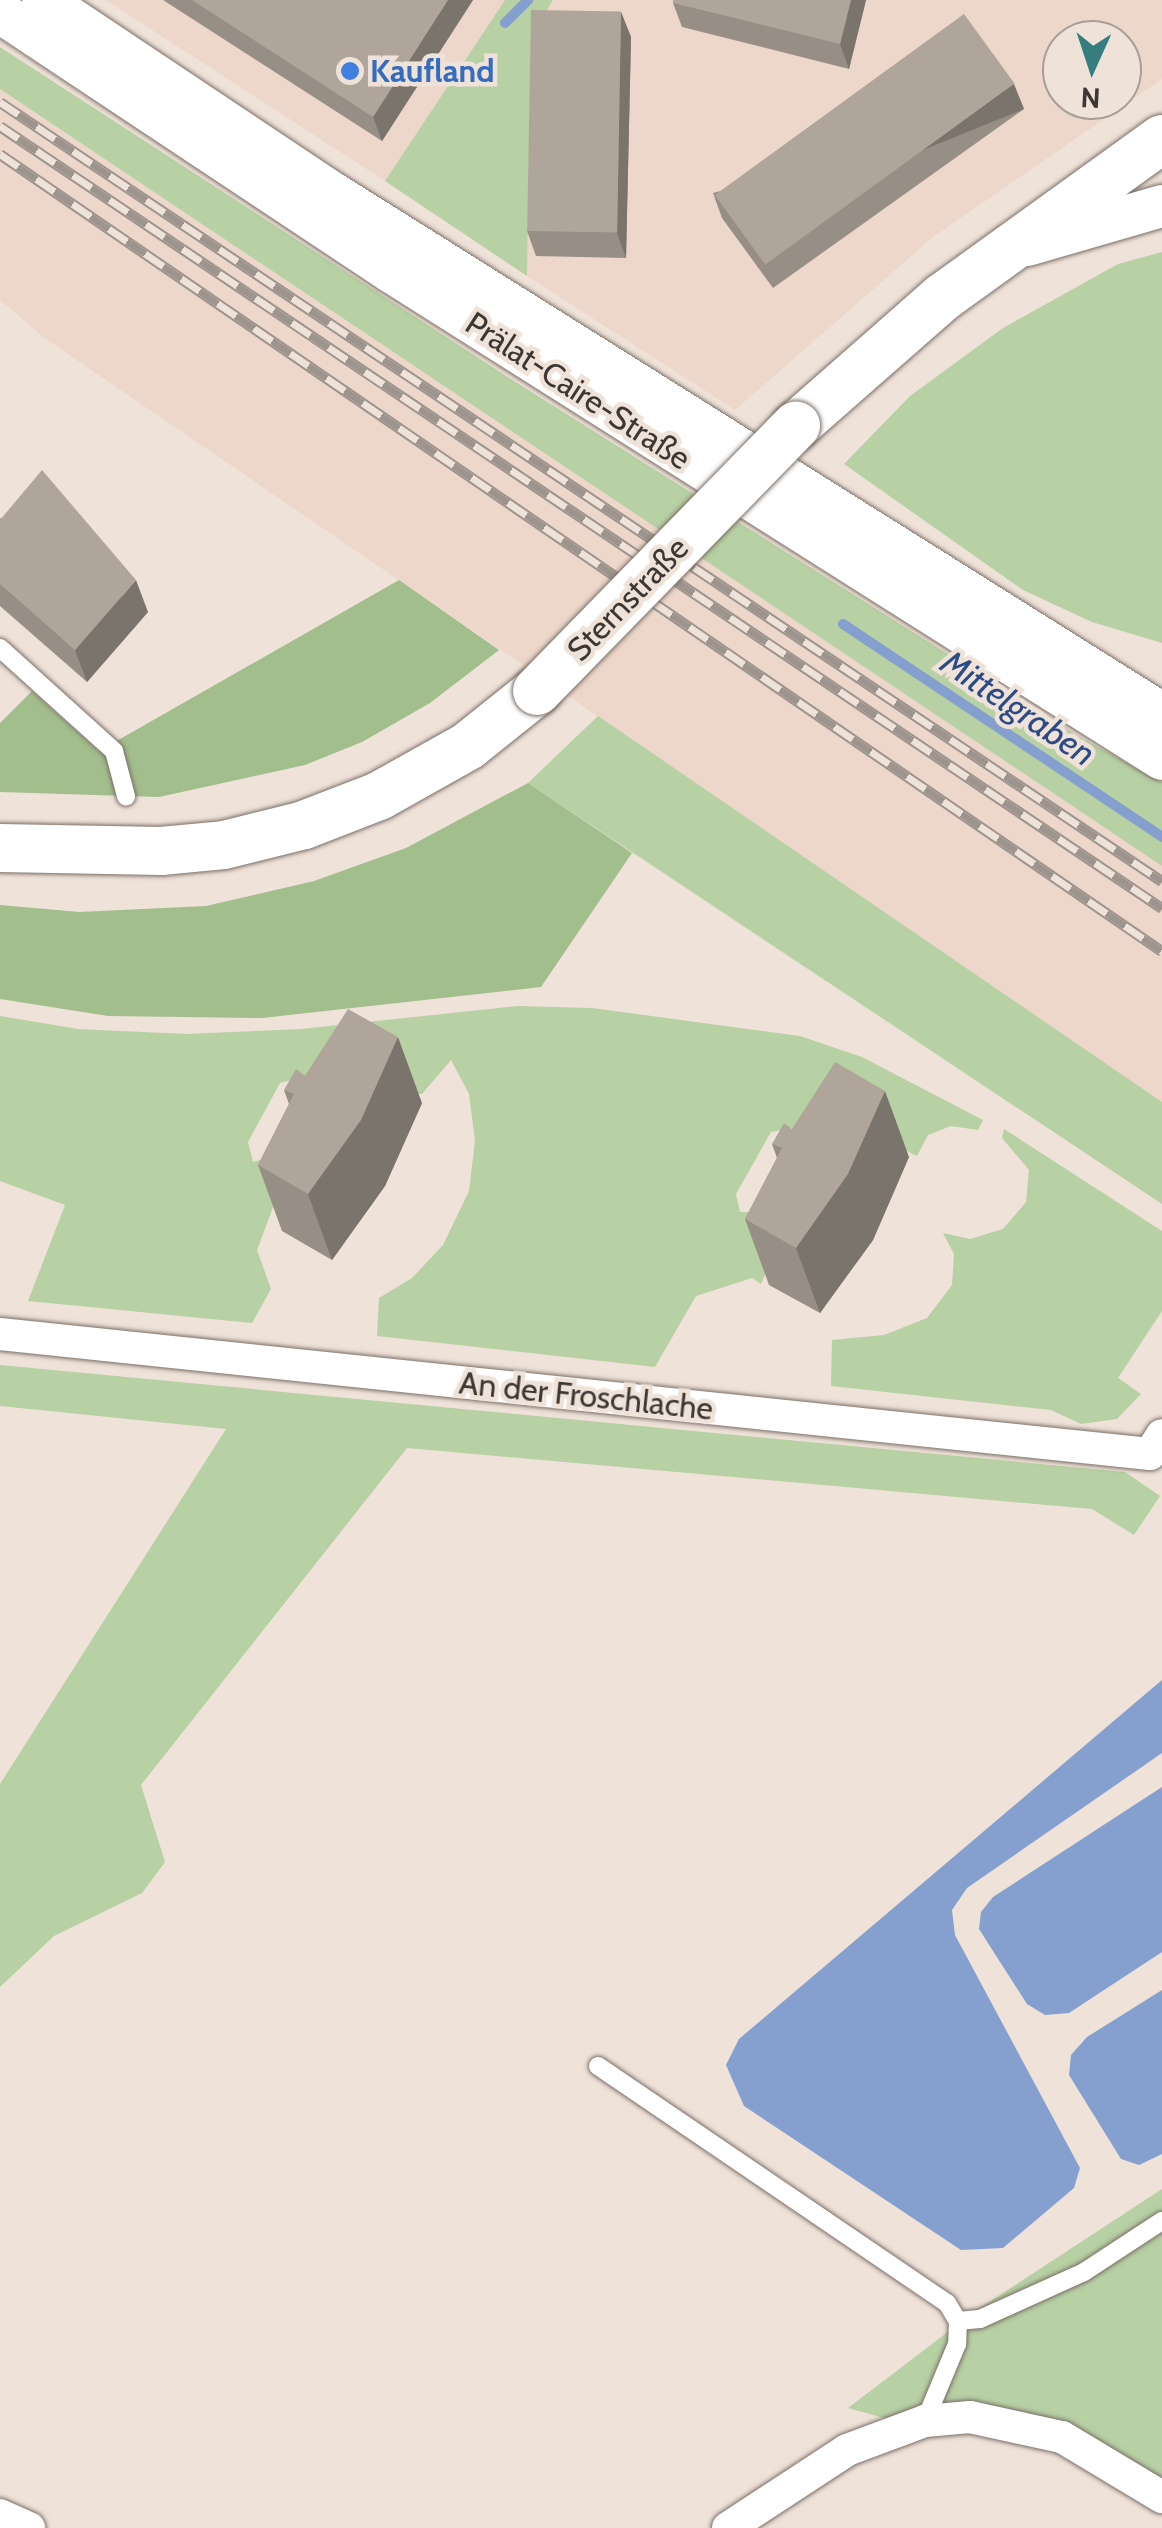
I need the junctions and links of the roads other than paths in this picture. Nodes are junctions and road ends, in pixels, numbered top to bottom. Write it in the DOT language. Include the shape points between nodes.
graph roads {
  1 [pos="43,0"];
  2 [pos="0,12"];
  3 [pos="1162,139"];
  4 [pos="1162,206"];
  5 [pos="324,208"];
  6 [pos="1008,251"];
  7 [pos="581,371"];
  8 [pos="1046,639"];
  9 [pos="0,648"];
  10 [pos="1162,677"];
  11 [pos="1162,714"];
  12 [pos="1162,759"];
  13 [pos="126,796"];
  14 [pos="0,848"];
  15 [pos="0,1334"];
  16 [pos="1162,1435"];
  17 [pos="598,2066"];
  18 [pos="1162,2221"];
  19 [pos="958,2320"];
  20 [pos="926,2421"];
  21 [pos="1162,2497"];
  22 [pos="0,2515"];
  23 [pos="29,2528"];
  24 [pos="728,2528"];
  1 -- 5 [label="street, Prälat-Caire-Straße"];
  2 -- 5 [label="street, Prälat-Caire-Straße"];
  3 -- 6 [label="main road, Sternstraße"];
  4 -- 6 [label="street"];
  5 -- 7 [label="street, Prälat-Caire-Straße"];
  6 -- 14 [label="main road, Sternstraße, bridge" via="856,367 538,691 468,746 379,796 224,844 92,854"];
  7 -- 8 [label="street, Prälat-Caire-Straße"];
  7 -- 12 [label="street, Prälat-Caire-Straße"];
  8 -- 10 [label="street"];
  8 -- 11 [label="street, Prälat-Caire-Straße"];
  9 -- 13 [label="lane" via="114,751"];
  15 -- 16 [label="street, An der Froschlache" via="1150,1454"];
  17 -- 19 [label="lane" via="947,2303"];
  18 -- 19 [label="lane" via="1084,2272 980,2318"];
  19 -- 20 [label="lane" via="957,2344"];
  20 -- 21 [label="street" via="970,2417 1062,2437"];
  20 -- 24 [label="street" via="847,2450"];
  22 -- 23 [label="street"];
}
